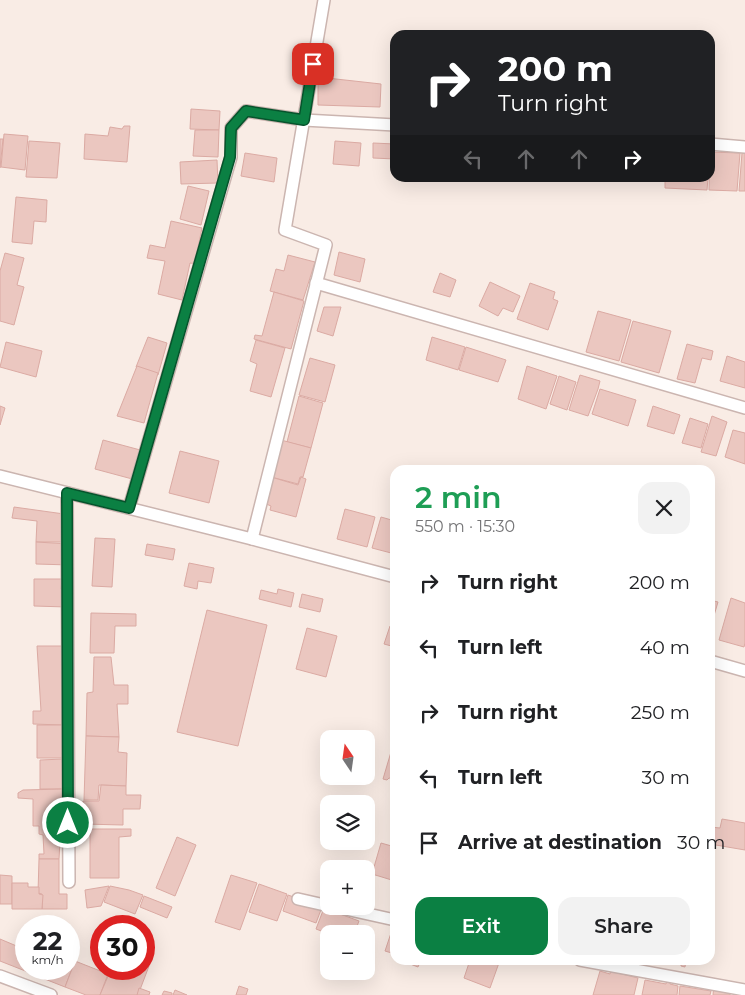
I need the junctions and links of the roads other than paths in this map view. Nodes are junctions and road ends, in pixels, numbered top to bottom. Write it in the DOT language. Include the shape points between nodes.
graph roads {
  1 [pos="324,0"];
  2 [pos="304,120"];
  3 [pos="390,125"];
  4 [pos="715,144"];
  5 [pos="745,147"];
  6 [pos="316,283"];
  7 [pos="745,408"];
  8 [pos="0,476"];
  9 [pos="67,493"];
  10 [pos="129,508"];
  11 [pos="252,539"];
  12 [pos="390,576"];
  13 [pos="715,662"];
  14 [pos="745,670"];
  15 [pos="68,882"];
  16 [pos="298,899"];
  17 [pos="320,904"];
  18 [pos="372,915"];
  19 [pos="390,919"];
  20 [pos="608,965"];
  21 [pos="0,976"];
  22 [pos="745,990"];
  23 [pos="51,995"];
  1 -- 2 [label="street"];
  2 -- 3 [label="street"];
  2 -- 6 [label="street" via="286,230 326,245"];
  2 -- 10 [label="street" via="246,111 231,128 230,157"];
  4 -- 5 [label="street"];
  6 -- 7 [label="street"];
  6 -- 11 [label="street"];
  8 -- 9 [label="street"];
  9 -- 10 [label="street"];
  9 -- 15 [label="street"];
  10 -- 11 [label="street"];
  11 -- 12 [label="street"];
  13 -- 14 [label="street"];
  16 -- 17 [label="street"];
  18 -- 19 [label="street"];
  20 -- 22 [label="street"];
  21 -- 23 [label="street"];
}
